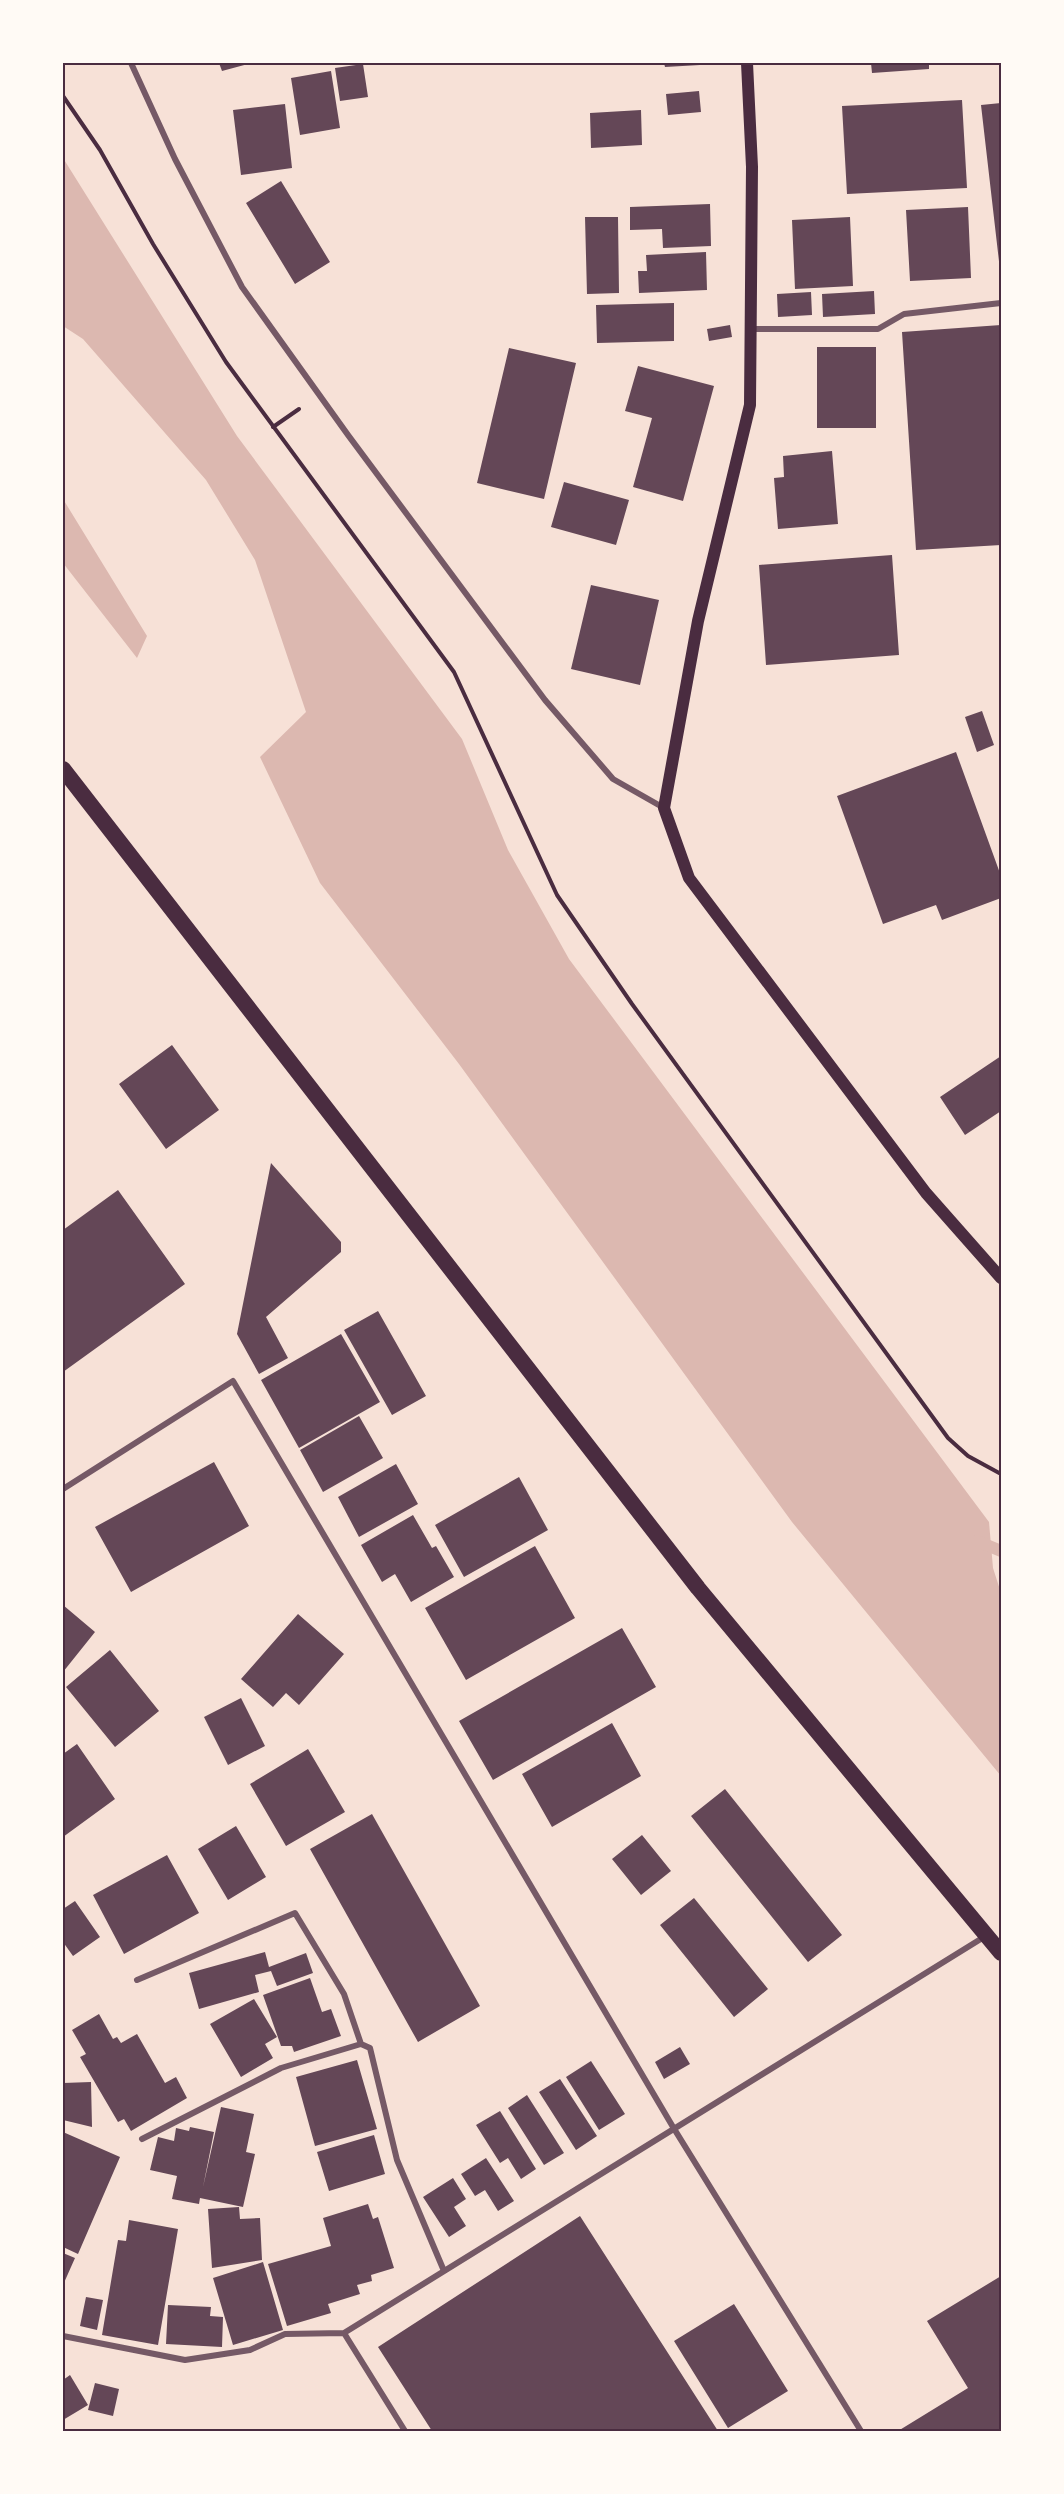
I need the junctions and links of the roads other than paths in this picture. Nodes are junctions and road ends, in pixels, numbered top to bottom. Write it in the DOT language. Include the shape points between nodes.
graph roads {
  1 [pos="131,63"];
  2 [pos="747,63"];
  3 [pos="1001,303"];
  4 [pos="751,329"];
  5 [pos="63,769"];
  6 [pos="664,808"];
  7 [pos="1001,1278"];
  8 [pos="63,1489"];
  9 [pos="988,1935"];
  10 [pos="1001,1953"];
  11 [pos="137,1980"];
  12 [pos="362,2044"];
  13 [pos="673,2127"];
  14 [pos="142,2139"];
  15 [pos="444,2271"];
  16 [pos="344,2333"];
  17 [pos="63,2336"];
  18 [pos="405,2431"];
  19 [pos="861,2431"];
  1 -- 6 [label="street" via="175,159 242,287 545,700 613,779"];
  2 -- 4 [label="main road" via="752,167"];
  3 -- 4 [label="street" via="904,314 878,328"];
  4 -- 6 [label="main road" via="750,405 698,621"];
  5 -- 9 [label="highway" via="698,1588"];
  6 -- 7 [label="main road" via="689,878 926,1193"];
  8 -- 13 [label="street" via="233,1381"];
  9 -- 10 [label="highway"];
  9 -- 13 [label="street"];
  11 -- 12 [label="street" via="295,1913 344,1994"];
  12 -- 14 [label="street" via="282,2068"];
  12 -- 15 [label="street" via="370,2048 397,2160"];
  13 -- 15 [label="street"];
  13 -- 19 [label="street"];
  15 -- 16 [label="street"];
  16 -- 17 [label="street" via="285,2334 250,2350 185,2360"];
  16 -- 18 [label="street"];
}
